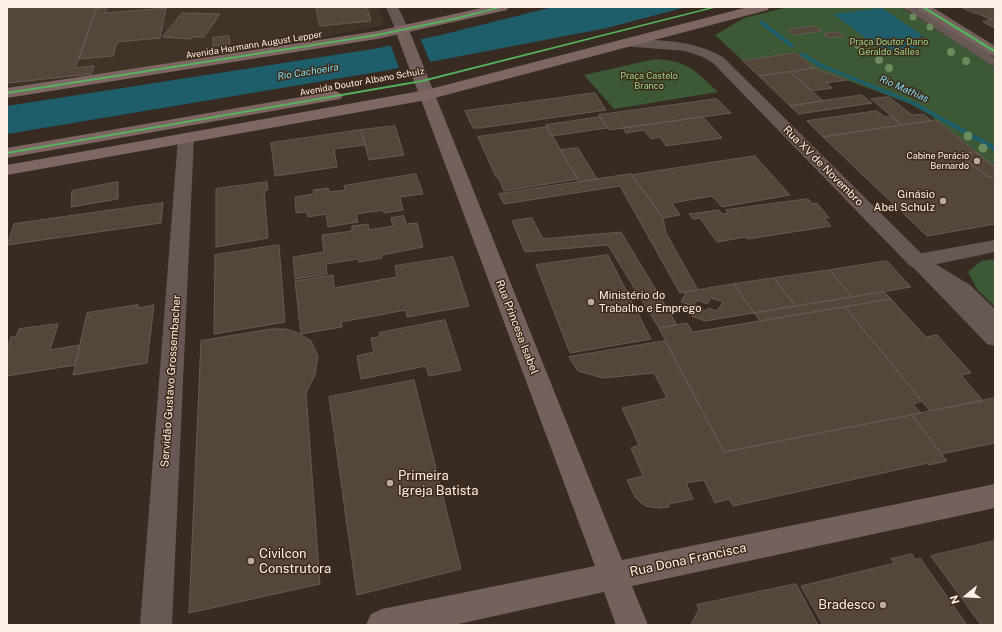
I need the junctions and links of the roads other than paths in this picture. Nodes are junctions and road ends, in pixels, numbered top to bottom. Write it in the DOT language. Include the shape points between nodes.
graph roads {
  1 [pos="392,7"];
  2 [pos="502,7"];
  3 [pos="716,7"];
  4 [pos="763,7"];
  5 [pos="907,7"];
  6 [pos="923,7"];
  7 [pos="404,35"];
  8 [pos="627,43"];
  9 [pos="995,52"];
  10 [pos="995,63"];
  11 [pos="423,83"];
  12 [pos="7,93"];
  13 [pos="186,138"];
  14 [pos="7,153"];
  15 [pos="7,170"];
  16 [pos="995,246"];
  17 [pos="918,261"];
  18 [pos="995,319"];
  19 [pos="995,338"];
  20 [pos="995,496"];
  21 [pos="613,575"];
  22 [pos="156,625"];
  23 [pos="382,625"];
  24 [pos="632,625"];
  1 -- 7 [label="street"];
  2 -- 7 [label="main road, Avenida Hermann August Lepper"];
  3 -- 11 [label="main road, Avenida Doutor Albano Schulz"];
  4 -- 8 [label="main road, Avenida Doutor Albano Schulz"];
  5 -- 10 [label="lane"];
  6 -- 9 [label="main road"];
  7 -- 11 [label="main road, Rua Princesa Isabel"];
  7 -- 12 [label="main road, Avenida Hermann August Lepper" via="308,46"];
  8 -- 11 [label="main road, Avenida Doutor Albano Schulz"];
  8 -- 17 [label="street, Rua XV de Novembro" via="683,46 709,54 718,60"];
  11 -- 13 [label="main road, Avenida Doutor Albano Schulz"];
  11 -- 14 [label="main road, Avenida Doutor Albano Schulz"];
  11 -- 21 [label="main road, Rua Princesa Isabel"];
  13 -- 15 [label="main road, Avenida Doutor Albano Schulz"];
  13 -- 22 [label="street, Servidão Gustavo Grossembacher"];
  16 -- 17 [label="street"];
  17 -- 18 [label="lane" via="964,289"];
  17 -- 19 [label="street, Rua XV de Novembro"];
  20 -- 21 [label="main road, Rua Dona Francisca"];
  21 -- 23 [label="main road, Rua Dona Francisca"];
  21 -- 24 [label="main road, Rua Princesa Isabel"];
}
